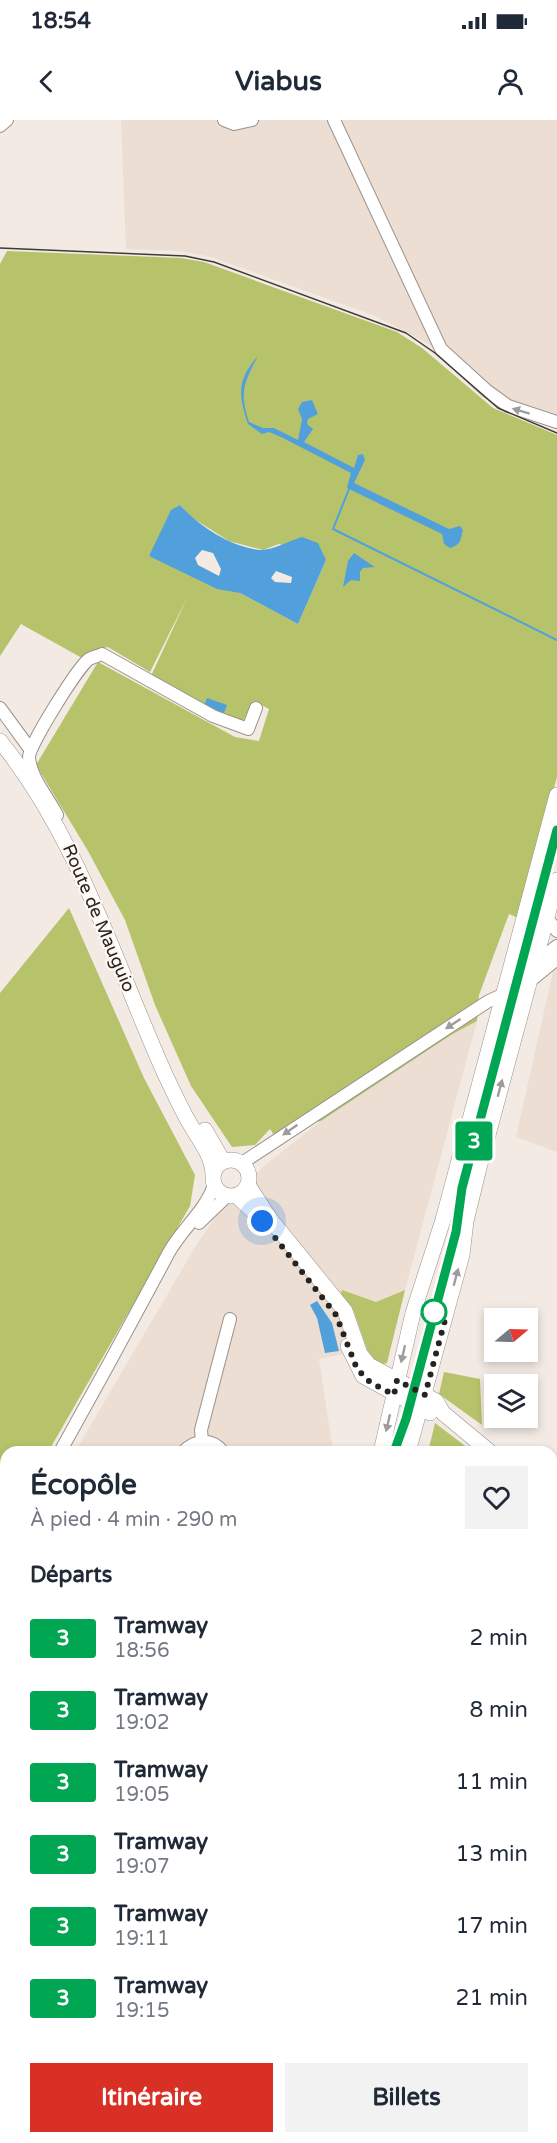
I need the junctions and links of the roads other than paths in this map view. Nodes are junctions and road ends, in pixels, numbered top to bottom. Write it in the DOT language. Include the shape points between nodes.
graph roads {
  1 [pos="7,120"];
  2 [pos="224,120"];
  3 [pos="252,120"];
  4 [pos="334,120"];
  5 [pos="0,126"];
  6 [pos="557,422"];
  7 [pos="0,708"];
  8 [pos="256,708"];
  9 [pos="12,723"];
  10 [pos="37,736"];
  11 [pos="0,741"];
  12 [pos="30,749"];
  13 [pos="557,795"];
  14 [pos="81,871"];
  15 [pos="557,880"];
  16 [pos="547,918"];
  17 [pos="557,931"];
  18 [pos="557,946"];
  19 [pos="513,958"];
  20 [pos="557,959"];
  21 [pos="535,963"];
  22 [pos="508,977"];
  23 [pos="530,981"];
  24 [pos="504,994"];
  25 [pos="151,1040"];
  26 [pos="223,1161"];
  27 [pos="242,1163"];
  28 [pos="214,1180"];
  29 [pos="238,1192"];
  30 [pos="158,1277"];
  31 [pos="230,1318"];
  32 [pos="396,1388"];
  33 [pos="423,1402"];
  34 [pos="202,1441"];
  35 [pos="63,1446"];
  36 [pos="189,1446"];
  37 [pos="217,1446"];
  38 [pos="382,1446"];
  39 [pos="410,1446"];
  40 [pos="483,1446"];
  1 -- 5 [label="street"];
  2 -- 3 [label="street" via="234,124"];
  6 -- 4 [label="street, one-way" via="508,406 441,349"];
  7 -- 9 [label="street"];
  8 -- 10 [label="street" via="248,729 239,726 160,689 102,654 90,658 77,672"];
  9 -- 10 [label="street"];
  9 -- 12 [label="street"];
  10 -- 12 [label="street"];
  11 -- 14 [label="main road, Route de Mauguio" via="37,791"];
  12 -- 14 [label="street" via="36,778 61,822"];
  13 -- 19 [label="main road"];
  14 -- 25 [label="main road, Route de Mauguio"];
  15 -- 16 [label="main road"];
  16 -- 17 [label="street"];
  16 -- 21 [label="main road"];
  18 -- 21 [label="street"];
  19 -- 21 [label="main road"];
  19 -- 22 [label="main road"];
  20 -- 23 [label="street"];
  21 -- 23 [label="main road"];
  22 -- 23 [label="main road"];
  22 -- 24 [label="main road"];
  33 -- 23 [label="main road, one-way" via="462,1255 478,1168"];
  24 -- 27 [label="street, one-way"];
  24 -- 32 [label="main road, one-way" via="437,1243 420,1287"];
  25 -- 26 [label="main road, Route de Mauguio"];
  25 -- 28 [label="main road, Route de Mauguio" via="186,1117 205,1148"];
  26 -- 27 [label="main road"];
  26 -- 28 [label="main road"];
  27 -- 29 [label="main road" via="249,1173"];
  28 -- 29 [label="main road"];
  28 -- 30 [label="street" via="205,1204 168,1254"];
  29 -- 30 [label="street" via="193,1230"];
  29 -- 32 [label="main road" via="271,1220 345,1311 360,1354"];
  29 -- 32 [label="main road" via="330,1307 357,1369 370,1382"];
  30 -- 35 [label="street"];
  31 -- 34 [label="street" via="201,1430"];
  32 -- 33 [label="main road"];
  32 -- 38 [label="main road, one-way"];
  33 -- 39 [label="main road"];
  33 -- 40 [label="main road" via="437,1417 443,1413"];
  34 -- 36 [label="street"];
  34 -- 37 [label="street"];
}
